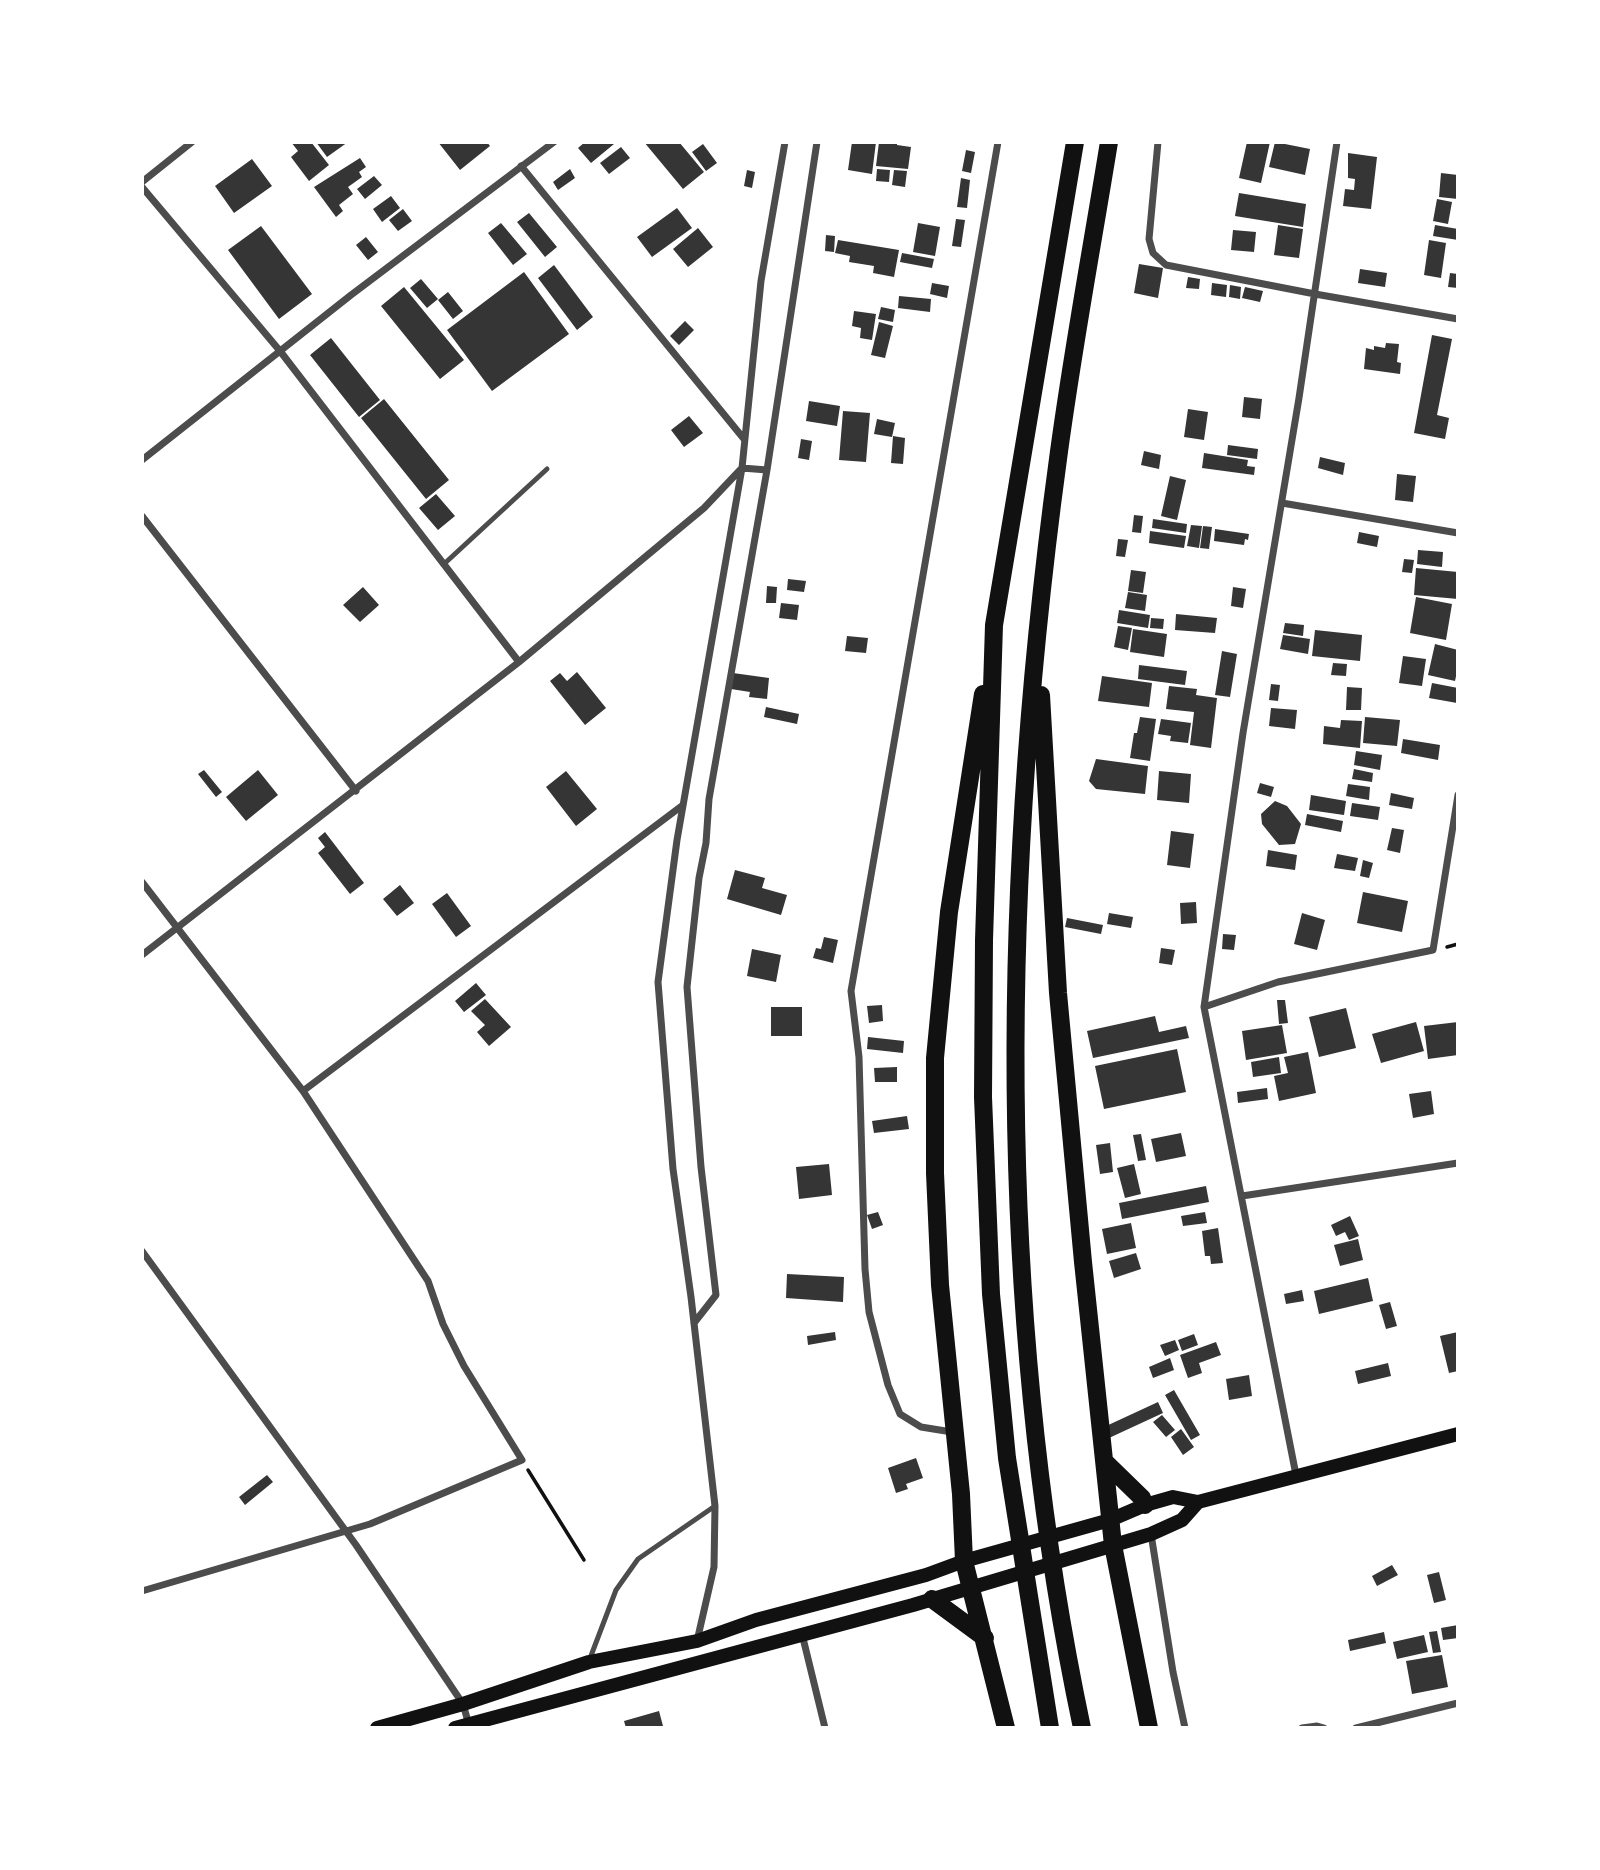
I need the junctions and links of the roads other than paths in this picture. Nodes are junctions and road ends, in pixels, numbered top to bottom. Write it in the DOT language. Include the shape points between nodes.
graph roads {
  1 [pos="192,142"];
  2 [pos="554,142"];
  3 [pos="785,142"];
  4 [pos="817,142"];
  5 [pos="998,142"];
  6 [pos="1076,142"];
  7 [pos="1109,142"];
  8 [pos="1158,142"];
  9 [pos="1337,142"];
  10 [pos="521,166"];
  11 [pos="142,184"];
  12 [pos="1315,294"];
  13 [pos="1458,318"];
  14 [pos="280,351"];
  15 [pos="745,439"];
  16 [pos="142,460"];
  17 [pos="742,468"];
  18 [pos="547,470"];
  19 [pos="768,470"];
  20 [pos="1282,503"];
  21 [pos="142,516"];
  22 [pos="1458,533"];
  23 [pos="444,564"];
  24 [pos="994,625"];
  25 [pos="1038,632"];
  26 [pos="519,662"];
  27 [pos="356,791"];
  28 [pos="1458,795"];
  29 [pos="684,805"];
  30 [pos="142,882"];
  31 [pos="176,928"];
  32 [pos="142,955"];
  33 [pos="1204,1007"];
  34 [pos="303,1091"];
  35 [pos="1458,1163"];
  36 [pos="1242,1196"];
  37 [pos="142,1251"];
  38 [pos="694,1323"];
  39 [pos="955,1432"];
  40 [pos="1458,1434"];
  41 [pos="1105,1462"];
  42 [pos="1296,1475"];
  43 [pos="1198,1502"];
  44 [pos="1145,1505"];
  45 [pos="715,1506"];
  46 [pos="1110,1520"];
  47 [pos="345,1532"];
  48 [pos="1151,1534"];
  49 [pos="1113,1545"];
  50 [pos="964,1561"];
  51 [pos="971,1588"];
  52 [pos="142,1591"];
  53 [pos="932,1600"];
  54 [pos="802,1634"];
  55 [pos="985,1637"];
  56 [pos="697,1641"];
  57 [pos="589,1662"];
  58 [pos="1458,1703"];
  59 [pos="463,1704"];
  60 [pos="462,1726"];
  61 [pos="377,1728"];
  62 [pos="825,1728"];
  63 [pos="1006,1728"];
  64 [pos="1050,1728"];
  65 [pos="1082,1728"];
  66 [pos="1149,1728"];
  67 [pos="1185,1728"];
  68 [pos="1302,1728"];
  69 [pos="1324,1728"];
  70 [pos="1356,1728"];
  1 -- 11 [label="street"];
  2 -- 10 [label="street"];
  3 -- 15 [label="street" via="761,281"];
  4 -- 19 [label="street"];
  5 -- 39 [label="street" via="851,990 859,1057 869,1312 900,1414 921,1427"];
  6 -- 24 [label="main road"];
  7 -- 25 [label="main road" via="1058,457"];
  8 -- 12 [label="street" via="1149,239 1153,253 1166,265"];
  9 -- 12 [label="street"];
  10 -- 14 [label="street"];
  10 -- 15 [label="street"];
  11 -- 14 [label="street"];
  12 -- 13 [label="street"];
  12 -- 20 [label="street"];
  14 -- 16 [label="street"];
  14 -- 23 [label="street"];
  15 -- 17 [label="street"];
  17 -- 19 [label="street"];
  17 -- 26 [label="street" via="704,508"];
  17 -- 29 [label="street"];
  18 -- 23 [label="lane"];
  19 -- 38 [label="street" via="709,799 687,987 716,1295"];
  20 -- 22 [label="street"];
  20 -- 33 [label="street"];
  21 -- 27 [label="street"];
  23 -- 26 [label="street"];
  24 -- 39 [label="main road" via="948,912 935,1058 940,1285"];
  24 -- 64 [label="main road" via="983,1097 991,1294 1001,1402"];
  25 -- 41 [label="main road" via="1058,993"];
  25 -- 65 [label="main road" via="1023,800 1017,950 1016,1097 1023,1282 1046,1519"];
  26 -- 27 [label="street"];
  27 -- 31 [label="street"];
  28 -- 33 [label="street" via="1433,950 1278,982"];
  29 -- 34 [label="street"];
  29 -- 38 [label="street" via="658,982 673,1169"];
  30 -- 31 [label="street"];
  31 -- 32 [label="street"];
  31 -- 34 [label="street"];
  33 -- 36 [label="street"];
  34 -- 47 [label="street" via="428,1281 464,1366 522,1460"];
  35 -- 36 [label="street"];
  36 -- 42 [label="street"];
  37 -- 47 [label="street"];
  38 -- 45 [label="street"];
  39 -- 50 [label="main road"];
  40 -- 42 [label="main road"];
  41 -- 44 [label="main road"];
  41 -- 46 [label="main road"];
  42 -- 43 [label="main road"];
  43 -- 44 [label="main road" via="1173,1497"];
  43 -- 48 [label="main road" via="1182,1520"];
  44 -- 46 [label="main road"];
  45 -- 56 [label="street" via="714,1567"];
  45 -- 57 [label="lane" via="638,1559 616,1590"];
  46 -- 49 [label="main road"];
  46 -- 50 [label="main road"];
  47 -- 52 [label="street"];
  47 -- 59 [label="street"];
  48 -- 49 [label="main road"];
  48 -- 67 [label="street"];
  49 -- 51 [label="main road"];
  49 -- 66 [label="main road"];
  50 -- 51 [label="main road"];
  50 -- 56 [label="main road"];
  51 -- 53 [label="main road"];
  51 -- 55 [label="main road"];
  53 -- 54 [label="main road"];
  53 -- 55 [label="main road"];
  54 -- 60 [label="main road"];
  54 -- 62 [label="street"];
  55 -- 63 [label="main road"];
  56 -- 57 [label="main road"];
  57 -- 59 [label="main road"];
  58 -- 70 [label="street"];
  59 -- 60 [label="street"];
  59 -- 61 [label="main road"];
  68 -- 69 [label="street"];
}
